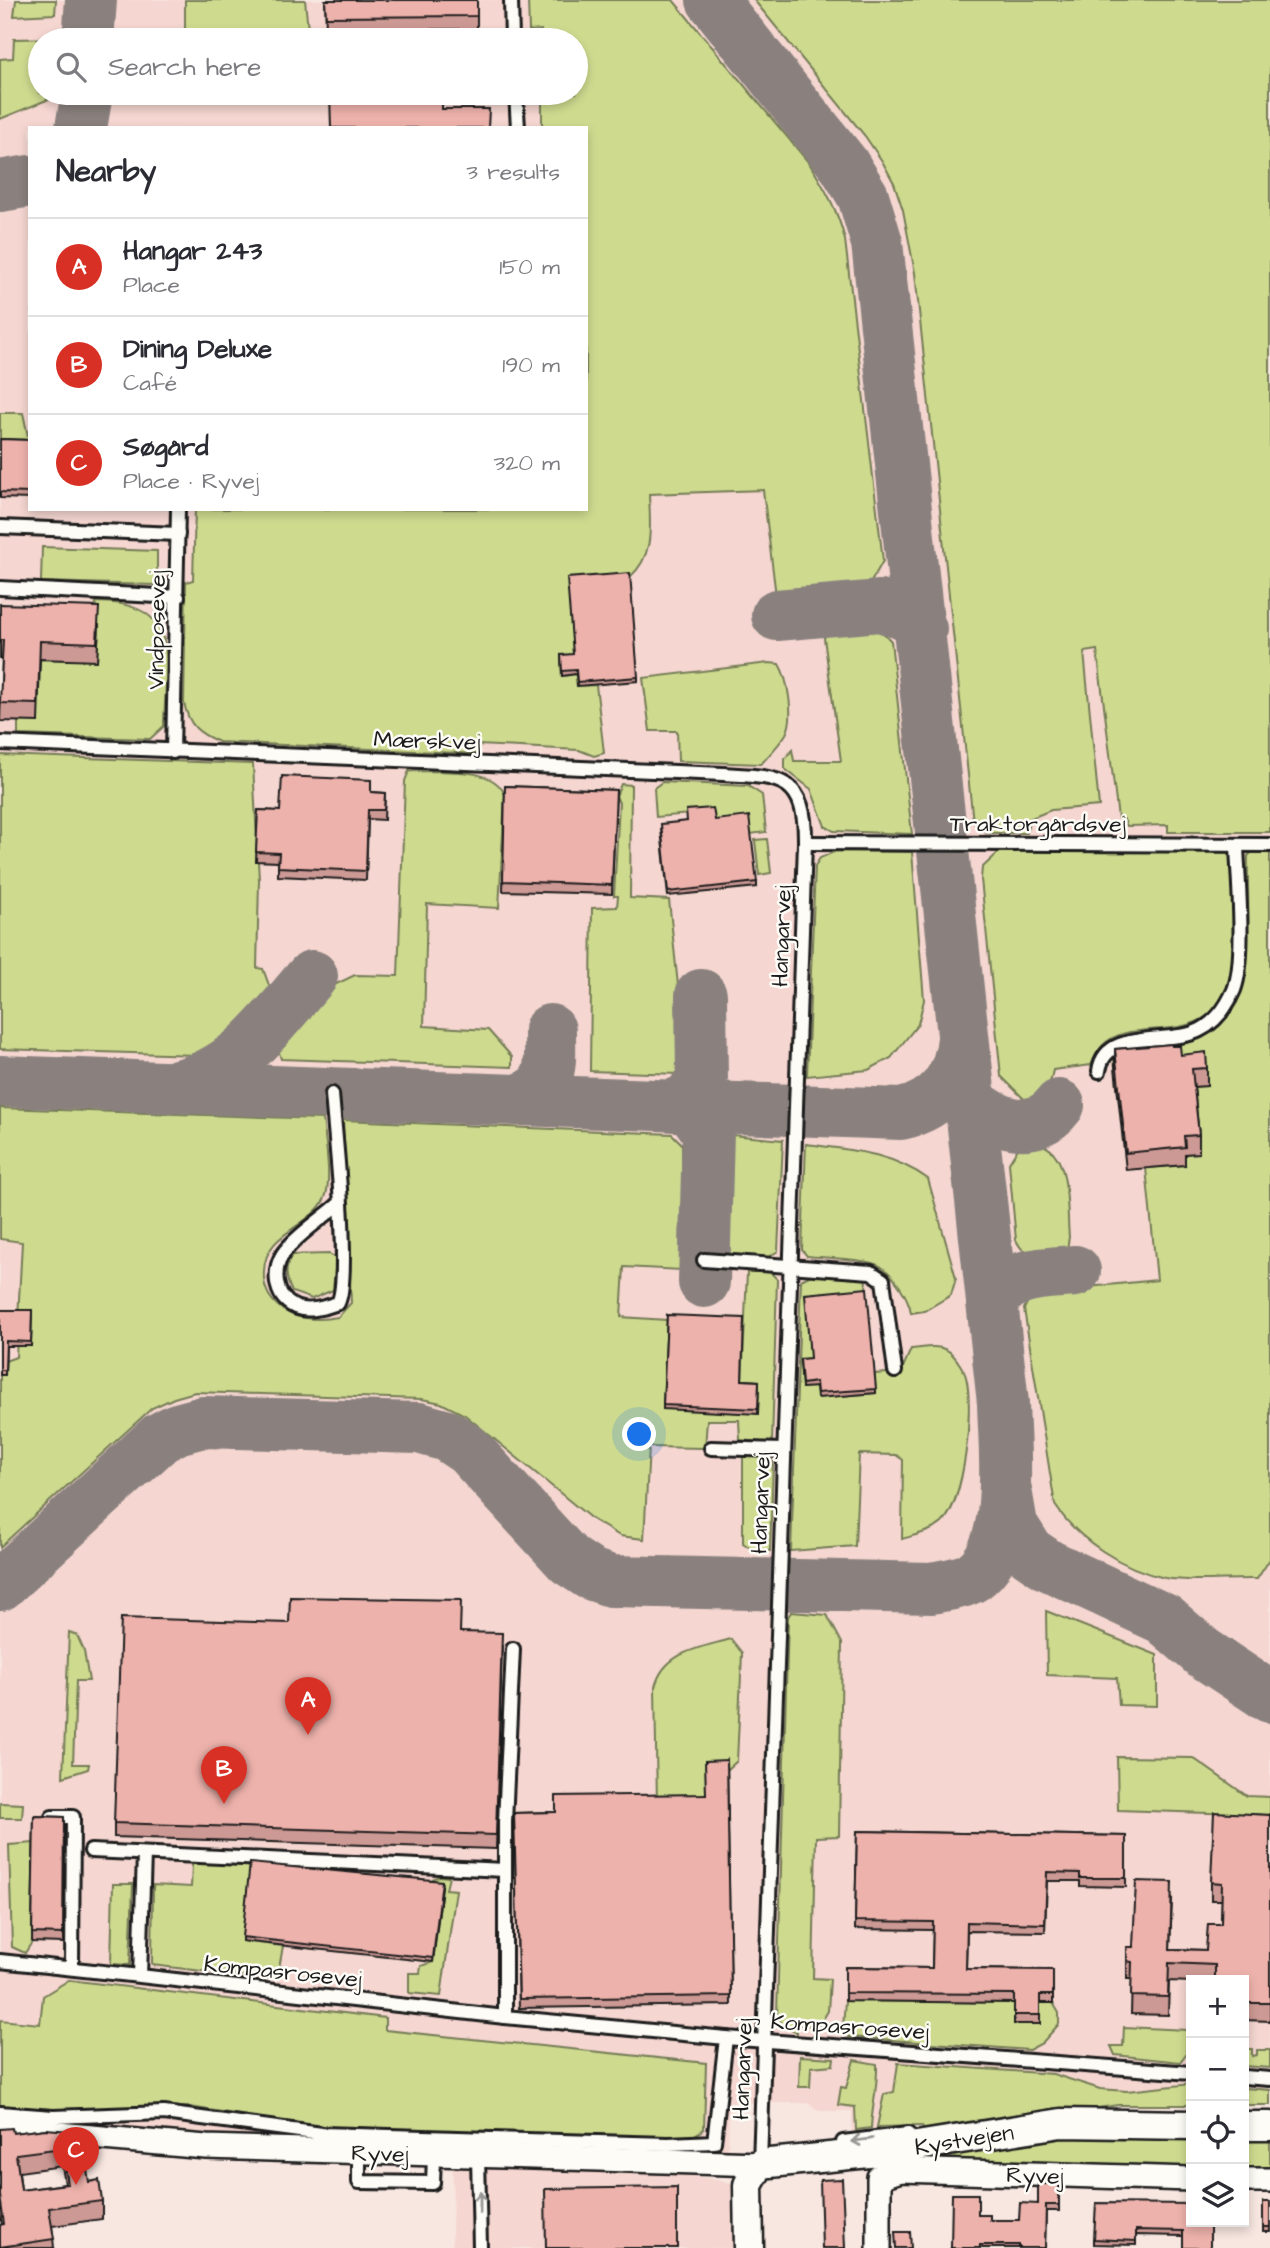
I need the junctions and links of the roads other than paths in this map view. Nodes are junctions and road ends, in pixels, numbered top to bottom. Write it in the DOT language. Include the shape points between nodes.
graph roads {
  1 [pos="511,0"];
  2 [pos="512,28"];
  3 [pos="517,105"];
  4 [pos="518,126"];
  5 [pos="178,511"];
  6 [pos="0,527"];
  7 [pos="178,534"];
  8 [pos="0,588"];
  9 [pos="178,597"];
  10 [pos="0,743"];
  11 [pos="173,752"];
  12 [pos="805,843"];
  13 [pos="1237,845"];
  14 [pos="1270,845"];
  15 [pos="1099,1071"];
  16 [pos="332,1094"];
  17 [pos="339,1204"];
  18 [pos="704,1260"];
  19 [pos="790,1264"];
  20 [pos="895,1371"];
  21 [pos="711,1448"];
  22 [pos="783,1451"];
  23 [pos="513,1649"];
  24 [pos="52,1817"];
  25 [pos="91,1851"];
  26 [pos="144,1854"];
  27 [pos="505,1870"];
  28 [pos="0,1961"];
  29 [pos="72,1968"];
  30 [pos="140,1976"];
  31 [pos="505,2017"];
  32 [pos="726,2038"];
  33 [pos="764,2041"];
  34 [pos="1186,2073"];
  35 [pos="1249,2077"];
  36 [pos="1270,2079"];
  37 [pos="0,2113"];
  38 [pos="1186,2125"];
  39 [pos="1249,2126"];
  40 [pos="1270,2126"];
  41 [pos="0,2129"];
  42 [pos="478,2156"];
  43 [pos="756,2167"];
  44 [pos="1186,2179"];
  45 [pos="1249,2180"];
  46 [pos="1270,2180"];
  47 [pos="480,2248"];
  48 [pos="750,2248"];
  49 [pos="879,2248"];
  1 -- 2 [label="lane"];
  3 -- 4 [label="lane"];
  5 -- 7 [label="lane, Vindposevej"];
  6 -- 7 [label="lane"];
  7 -- 9 [label="lane, Vindposevej"];
  8 -- 9 [label="lane"];
  9 -- 11 [label="lane, Vindposevej"];
  10 -- 11 [label="lane, Mærskvej"];
  11 -- 12 [label="lane, Mærskvej" via="774,777 796,792 806,815"];
  12 -- 13 [label="lane, Traktorgårdsvej"];
  12 -- 19 [label="lane, Hangarvej"];
  13 -- 14 [label="lane, Traktorgårdsvej"];
  13 -- 15 [label="lane" via="1238,963 1236,986 1228,1002 1217,1018 1199,1031 1115,1045 1103,1056"];
  16 -- 17 [label="lane"];
  17 -- 17 [label="lane" via="344,1292 338,1303 318,1309 296,1307 276,1283 278,1264 286,1250"];
  18 -- 19 [label="lane"];
  19 -- 20 [label="lane" via="871,1272 883,1280"];
  19 -- 22 [label="lane, Hangarvej"];
  21 -- 22 [label="lane"];
  22 -- 33 [label="lane, Hangarvej"];
  23 -- 27 [label="lane"];
  24 -- 29 [label="lane" via="73,1817"];
  25 -- 26 [label="lane"];
  26 -- 27 [label="lane"];
  26 -- 30 [label="lane"];
  27 -- 31 [label="lane"];
  28 -- 29 [label="lane, Kompasrosevej"];
  29 -- 30 [label="lane, Kompasrosevej"];
  30 -- 31 [label="lane, Kompasrosevej"];
  31 -- 32 [label="lane, Kompasrosevej"];
  32 -- 33 [label="lane, Kompasrosevej"];
  32 -- 37 [label="lane" via="714,2142 322,2134 187,2114 53,2118"];
  33 -- 34 [label="lane, Kompasrosevej"];
  33 -- 43 [label="lane, Hangarvej"];
  35 -- 36 [label="lane"];
  38 -- 43 [label="street, Kystvejen" via="1061,2123"];
  39 -- 40 [label="street"];
  41 -- 42 [label="street, Ryvej" via="206,2147"];
  42 -- 43 [label="street, Ryvej"];
  47 -- 42 [label="lane, one-way"];
  43 -- 48 [label="street"];
  44 -- 49 [label="street, Ryvej" via="901,2170 879,2177"];
  45 -- 46 [label="street"];
}
